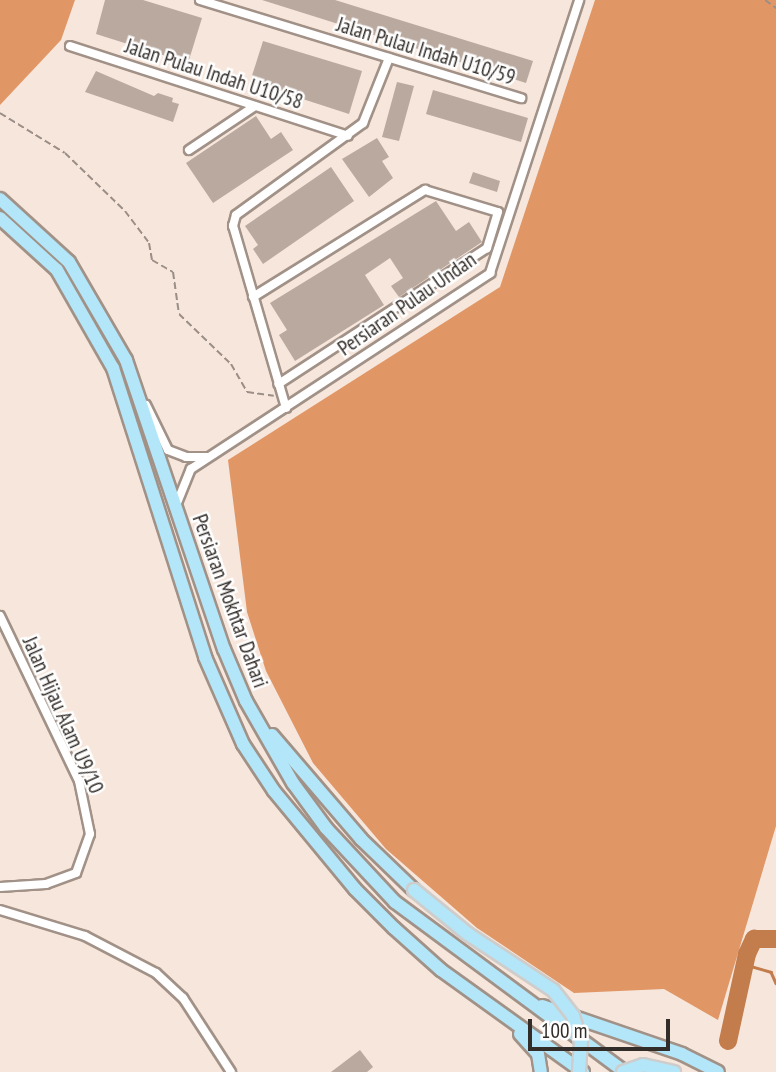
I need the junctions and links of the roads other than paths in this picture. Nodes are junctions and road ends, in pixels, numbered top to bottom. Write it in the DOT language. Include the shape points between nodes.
graph roads {
  1 [pos="200,0"];
  2 [pos="579,0"];
  3 [pos="70,46"];
  4 [pos="389,58"];
  5 [pos="522,98"];
  6 [pos="255,106"];
  7 [pos="348,136"];
  8 [pos="189,150"];
  9 [pos="0,199"];
  10 [pos="0,218"];
  11 [pos="253,297"];
  12 [pos="278,384"];
  13 [pos="142,397"];
  14 [pos="286,408"];
  15 [pos="215,456"];
  16 [pos="176,508"];
  17 [pos="0,616"];
  18 [pos="246,701"];
  19 [pos="0,887"];
  20 [pos="0,910"];
  21 [pos="517,995"];
  22 [pos="506,1017"];
  23 [pos="231,1072"];
  24 [pos="541,1072"];
  25 [pos="581,1072"];
  26 [pos="624,1072"];
  27 [pos="674,1072"];
  28 [pos="718,1072"];
  1 -- 4 [label="street, Jalan Pulau Indah U10/59"];
  2 -- 14 [label="street, Persiaran Pulau Undan" via="490,273"];
  3 -- 6 [label="street, Jalan Pulau Indah U10/58"];
  4 -- 5 [label="street, Jalan Pulau Indah U10/59"];
  4 -- 7 [label="street" via="363,123"];
  6 -- 7 [label="street, Jalan Pulau Indah U10/58"];
  6 -- 8 [label="street"];
  7 -- 11 [label="street" via="236,215 233,226"];
  9 -- 13 [label="main road, Persiaran Mokhtar Dahari" via="69,261 98,305"];
  10 -- 22 [label="main road, Persiaran Mokhtar Dahari" via="57,270 113,368 205,657 243,744 292,814 355,889 441,970"];
  11 -- 12 [label="street"];
  11 -- 12 [label="street" via="425,190 498,212 486,248"];
  12 -- 14 [label="street"];
  13 -- 15 [label="street" via="168,450 186,457"];
  13 -- 16 [label="main road, Persiaran Mokhtar Dahari"];
  14 -- 15 [label="street, Persiaran Pulau Undan"];
  15 -- 16 [label="street, Persiaran Pulau Undan" via="186,474"];
  16 -- 18 [label="main road, Persiaran Mokhtar Dahari"];
  17 -- 19 [label="street, Jalan Hijau Alam U9/10" via="79,781 90,834 85,858 70,877 27,887"];
  18 -- 21 [label="main road, Persiaran Mokhtar Dahari" via="293,783 326,828 395,902"];
  18 -- 25 [label="main road, bridge" via="299,769 414,890 468,934 553,990 573,1016 581,1042"];
  20 -- 23 [label="street" via="55,924 117,949 156,973 183,998"];
  21 -- 26 [label="main road, Persiaran Mokhtar Dahari"];
  21 -- 28 [label="main road" via="682,1054"];
  22 -- 24 [label="main road" via="538,1054"];
  22 -- 25 [label="main road, Persiaran Mokhtar Dahari"];
  26 -- 27 [label="main road, bridge" via="643,1065"];
}
